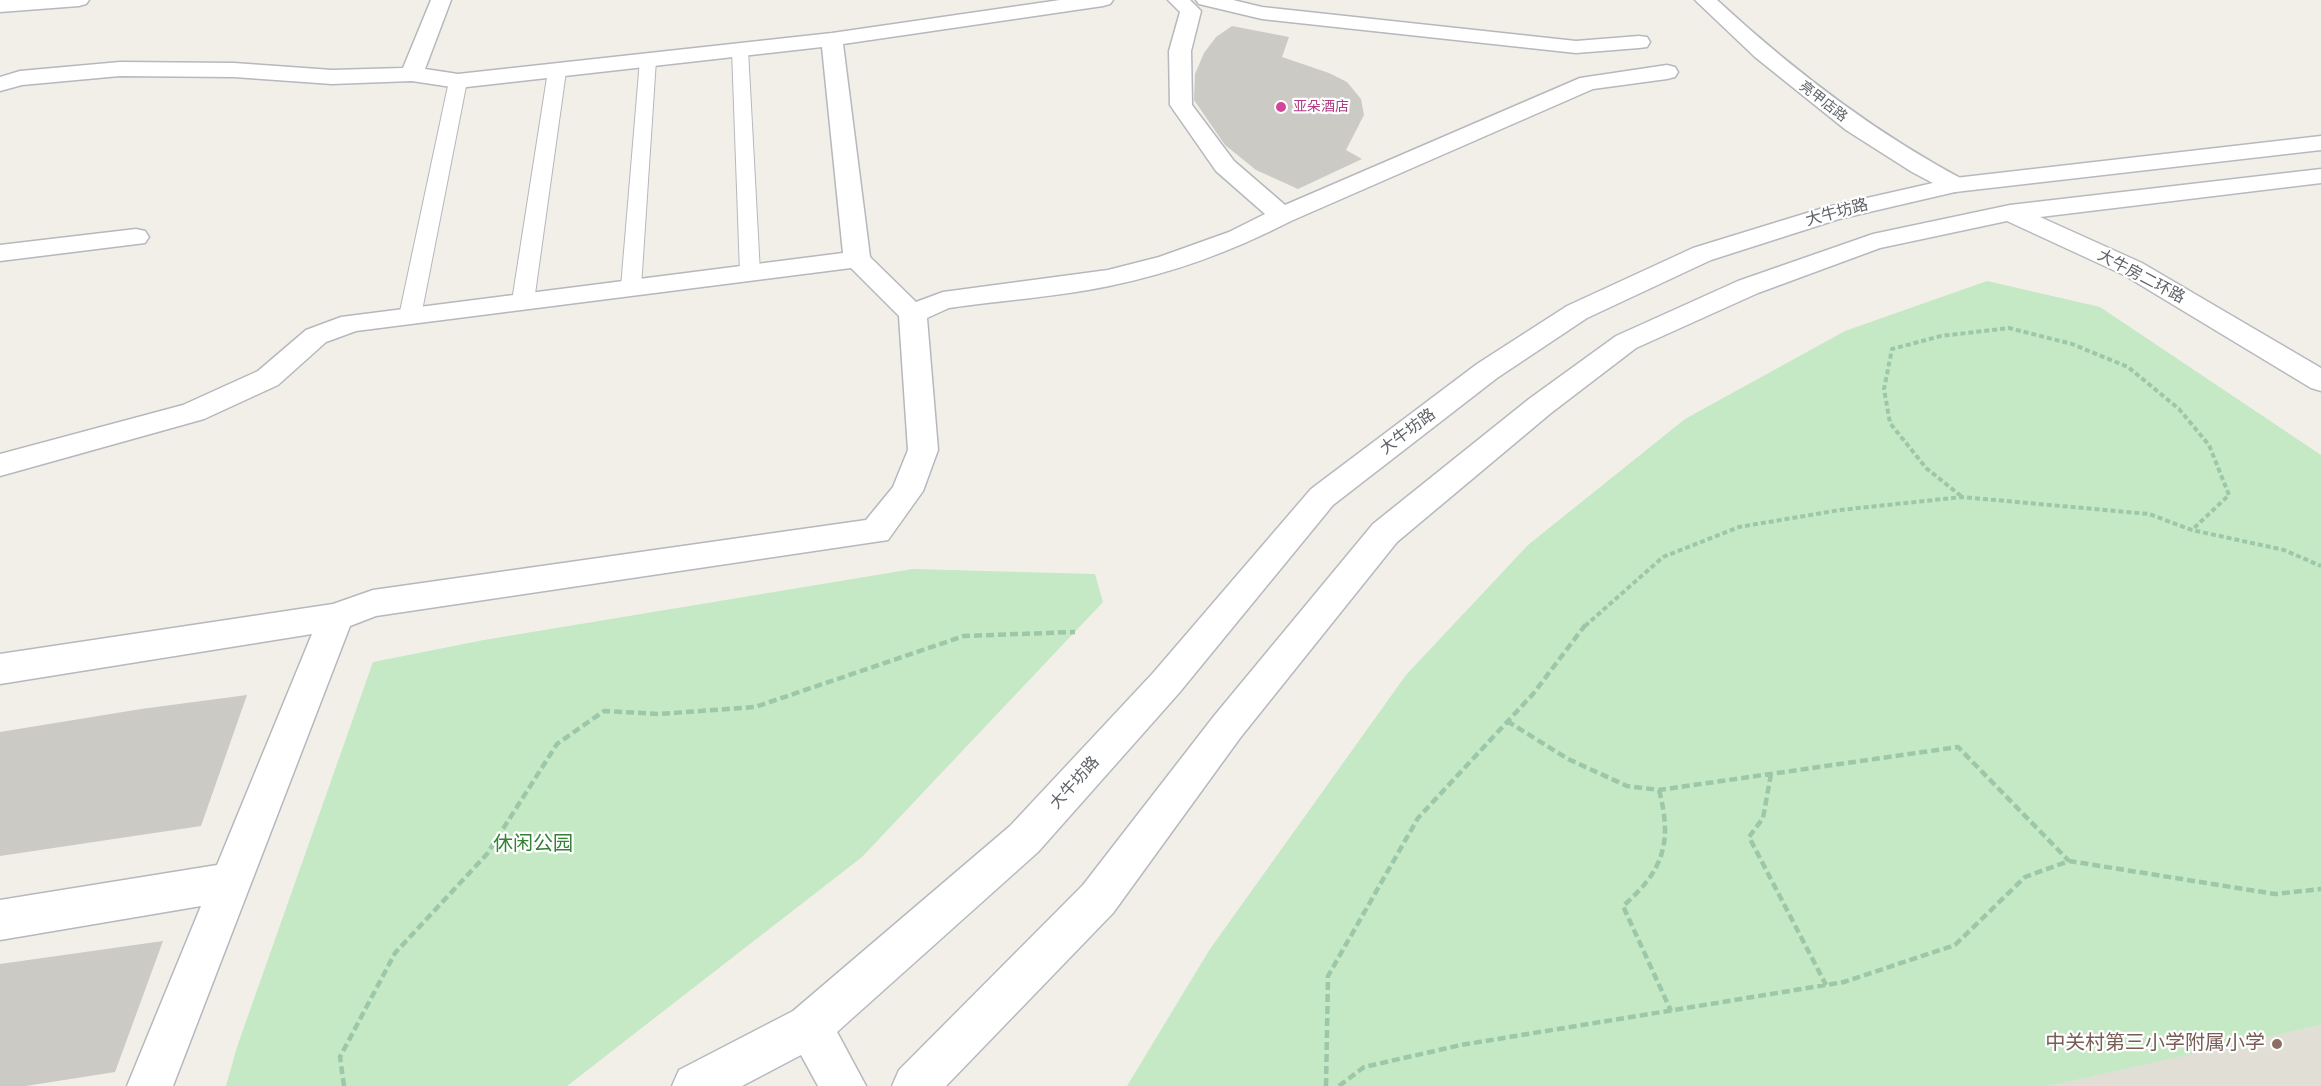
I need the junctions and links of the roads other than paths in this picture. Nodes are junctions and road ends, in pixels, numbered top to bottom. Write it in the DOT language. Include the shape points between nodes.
graph roads {
  1 [pos="80,0"];
  2 [pos="441,0"];
  3 [pos="1103,0"];
  4 [pos="1178,0"];
  5 [pos="1206,0"];
  6 [pos="1705,0"];
  7 [pos="0,6"];
  8 [pos="832,39"];
  9 [pos="1639,42"];
  10 [pos="740,50"];
  11 [pos="648,60"];
  12 [pos="557,71"];
  13 [pos="1666,72"];
  14 [pos="412,74"];
  15 [pos="458,81"];
  16 [pos="0,84"];
  17 [pos="2321,143"];
  18 [pos="2321,176"];
  19 [pos="1955,185"];
  20 [pos="2010,213"];
  21 [pos="1282,216"];
  22 [pos="136,237"];
  23 [pos="0,253"];
  24 [pos="857,259"];
  25 [pos="750,273"];
  26 [pos="631,287"];
  27 [pos="523,301"];
  28 [pos="913,314"];
  29 [pos="410,316"];
  30 [pos="2321,381"];
  31 [pos="0,465"];
  32 [pos="336,617"];
  33 [pos="0,669"];
  34 [pos="231,882"];
  35 [pos="0,920"];
  36 [pos="809,1026"];
  37 [pos="150,1086"];
  38 [pos="695,1086"];
  39 [pos="843,1086"];
  40 [pos="915,1086"];
  1 -- 7 [label="street"];
  2 -- 14 [label="street"];
  3 -- 8 [label="street"];
  4 -- 21 [label="street" via="1191,12 1180,51 1181,105 1225,166"];
  5 -- 9 [label="street" via="1262,13 1576,47"];
  6 -- 19 [label="street, 亮甲店路" via="1756,48 1845,120"];
  8 -- 10 [label="street"];
  8 -- 24 [label="street"];
  10 -- 11 [label="street"];
  10 -- 25 [label="lane"];
  11 -- 12 [label="street"];
  11 -- 26 [label="lane"];
  12 -- 15 [label="street"];
  12 -- 27 [label="lane"];
  13 -- 21 [label="street" via="1588,83"];
  14 -- 15 [label="street"];
  14 -- 16 [label="street" via="332,77 234,70 120,69 20,78"];
  15 -- 29 [label="lane"];
  17 -- 19 [label="street, 大牛坊路"];
  18 -- 20 [label="street"];
  19 -- 20 [label="street, 大牛房二环路"];
  19 -- 36 [label="street, 大牛坊路" via="1832,213 1702,254 1577,312 1487,371 1322,497 1166,683 1024,839"];
  20 -- 30 [label="street, 大牛房二环路" via="2133,269"];
  20 -- 40 [label="street" via="1873,242 1748,287 1626,342 1540,406 1385,533 1227,727 1098,899"];
  21 -- 28 [label="street" via="1238,238 1168,263 1108,278 943,300"];
  22 -- 23 [label="street"];
  24 -- 25 [label="street"];
  24 -- 28 [label="street"];
  25 -- 26 [label="street"];
  26 -- 27 [label="street"];
  27 -- 29 [label="street"];
  28 -- 32 [label="street" via="923,450 908,491 876,531 373,603"];
  29 -- 31 [label="street" via="351,323 316,336 268,378 193,412"];
  32 -- 33 [label="street"];
  32 -- 34 [label="street"];
  34 -- 35 [label="street"];
  34 -- 37 [label="street"];
  36 -- 38 [label="street, 大牛坊路"];
  36 -- 39 [label="street"];
}
